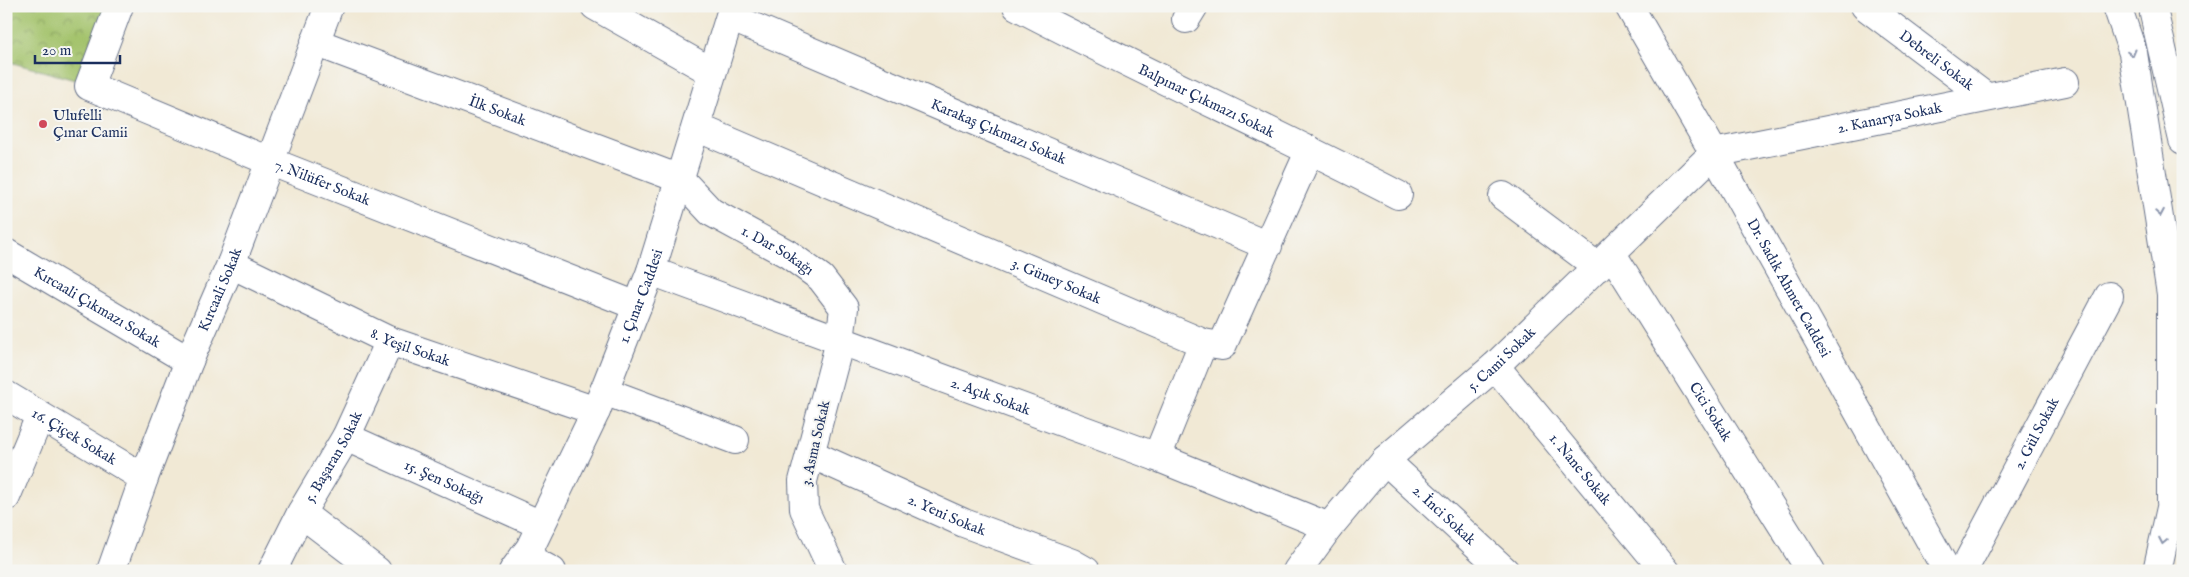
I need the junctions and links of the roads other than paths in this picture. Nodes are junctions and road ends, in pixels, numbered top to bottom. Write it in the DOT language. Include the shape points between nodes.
graph roads {
  1 [pos="119,6"];
  2 [pos="329,6"];
  3 [pos="595,6"];
  4 [pos="1016,6"];
  5 [pos="1629,6"];
  6 [pos="1864,6"];
  7 [pos="2117,6"];
  8 [pos="2151,10"];
  9 [pos="732,12"];
  10 [pos="315,42"];
  11 [pos="2183,57"];
  12 [pos="712,72"];
  13 [pos="2065,82"];
  14 [pos="1986,97"];
  15 [pos="696,127"];
  16 [pos="2183,140"];
  17 [pos="1310,150"];
  18 [pos="1714,153"];
  19 [pos="269,161"];
  20 [pos="680,179"];
  21 [pos="1398,195"];
  22 [pos="1503,196"];
  23 [pos="1268,246"];
  24 [pos="6,253"];
  25 [pos="1605,260"];
  26 [pos="231,264"];
  27 [pos="651,272"];
  28 [pos="2108,296"];
  29 [pos="637,306"];
  30 [pos="390,341"];
  31 [pos="840,341"];
  32 [pos="1203,344"];
  33 [pos="189,360"];
  34 [pos="1495,366"];
  35 [pos="6,395"];
  36 [pos="600,401"];
  37 [pos="40,416"];
  38 [pos="346,437"];
  39 [pos="735,440"];
  40 [pos="811,454"];
  41 [pos="1157,457"];
  42 [pos="2183,459"];
  43 [pos="1385,460"];
  44 [pos="144,478"];
  45 [pos="6,497"];
  46 [pos="2171,502"];
  47 [pos="301,513"];
  48 [pos="541,524"];
  49 [pos="1330,527"];
  50 [pos="519,564"];
  51 [pos="111,571"];
  52 [pos="272,571"];
  53 [pos="377,571"];
  54 [pos="552,571"];
  55 [pos="833,571"];
  56 [pos="1086,571"];
  57 [pos="1297,571"];
  58 [pos="1505,571"];
  59 [pos="1665,571"];
  60 [pos="1811,571"];
  61 [pos="1947,571"];
  62 [pos="1963,571"];
  63 [pos="2157,571"];
  1 -- 19 [label="main road, 7. Nilüfer Sokak" via="89,86"];
  2 -- 10 [label="main road, Kırcaali Sokak"];
  3 -- 12 [label="main road"];
  4 -- 17 [label="main road, Balpınar Çıkmazı Sokak" via="1111,56"];
  5 -- 18 [label="main road, Dr. Sadık Ahmet Caddesi"];
  6 -- 14 [label="main road, Debreli Sokak"];
  7 -- 46 [label="main road, one-way" via="2133,53 2172,294"];
  8 -- 11 [label="main road"];
  8 -- 16 [label="main road"];
  9 -- 12 [label="main road, 1. Çınar Caddesi"];
  9 -- 23 [label="main road, Karakaş Çıkmazı Sokak"];
  10 -- 19 [label="main road, Kırcaali Sokak"];
  10 -- 20 [label="main road, İlk Sokak"];
  12 -- 15 [label="main road, 1. Çınar Caddesi"];
  13 -- 14 [label="main road, 2. Kanarya Sokak"];
  14 -- 18 [label="main road, 2. Kanarya Sokak"];
  15 -- 20 [label="main road, 1. Çınar Caddesi"];
  15 -- 32 [label="main road, 3. Güney Sokak"];
  17 -- 21 [label="main road, Balpınar Çıkmazı Sokak"];
  17 -- 23 [label="main road"];
  18 -- 25 [label="main road, 5. Cami Sokak"];
  18 -- 61 [label="main road, Dr. Sadık Ahmet Caddesi"];
  19 -- 26 [label="main road, Kırcaali Sokak"];
  19 -- 29 [label="main road, 7. Nilüfer Sokak"];
  20 -- 27 [label="main road, 1. Çınar Caddesi"];
  20 -- 31 [label="main road, 1. Dar Sokağı" via="711,212 788,254 821,278 844,308"];
  22 -- 25 [label="main road, Cici Sokak"];
  23 -- 32 [label="main road" via="1222,346"];
  24 -- 33 [label="main road, Kırcaali Çıkmazı Sokak"];
  25 -- 34 [label="main road, 5. Cami Sokak"];
  25 -- 60 [label="main road, Cici Sokak"];
  26 -- 30 [label="main road, 8. Yeşil Sokak"];
  26 -- 33 [label="main road, Kırcaali Sokak"];
  27 -- 29 [label="main road, 1. Çınar Caddesi"];
  27 -- 31 [label="main road, 2. Açık Sokak"];
  28 -- 62 [label="main road, 2. Gül Sokak"];
  29 -- 36 [label="main road, 1. Çınar Caddesi"];
  30 -- 36 [label="main road, 8. Yeşil Sokak"];
  30 -- 38 [label="main road, 5. Başaran Sokak"];
  31 -- 40 [label="main road, 3. Asma Sokak"];
  31 -- 41 [label="main road, 2. Açık Sokak"];
  32 -- 41 [label="main road"];
  33 -- 44 [label="main road, Kırcaali Sokak"];
  34 -- 43 [label="main road, 5. Cami Sokak"];
  34 -- 59 [label="main road, 1. Nane Sokak"];
  35 -- 37 [label="main road, 16. Çiçek Sokak"];
  36 -- 39 [label="main road, 8. Yeşil Sokak"];
  36 -- 48 [label="main road, 1. Çınar Caddesi"];
  37 -- 44 [label="main road, 16. Çiçek Sokak"];
  37 -- 45 [label="main road"];
  38 -- 47 [label="main road, 5. Başaran Sokak"];
  38 -- 48 [label="main road, 15. Şen Sokağı"];
  40 -- 55 [label="main road, 3. Asma Sokak" via="803,481 804,509"];
  40 -- 56 [label="main road, 2. Yeni Sokak" via="964,523 1072,562"];
  41 -- 49 [label="main road, 2. Açık Sokak"];
  42 -- 46 [label="main road"];
  43 -- 49 [label="main road, 5. Cami Sokak"];
  43 -- 58 [label="main road, 2. İnci Sokak"];
  44 -- 51 [label="main road, Kırcaali Sokak"];
  46 -- 63 [label="main road, one-way"];
  47 -- 52 [label="main road, 5. Başaran Sokak"];
  47 -- 53 [label="main road"];
  48 -- 50 [label="main road, 1. Çınar Caddesi"];
  49 -- 57 [label="main road, 5. Cami Sokak"];
  50 -- 54 [label="main road"];
}
